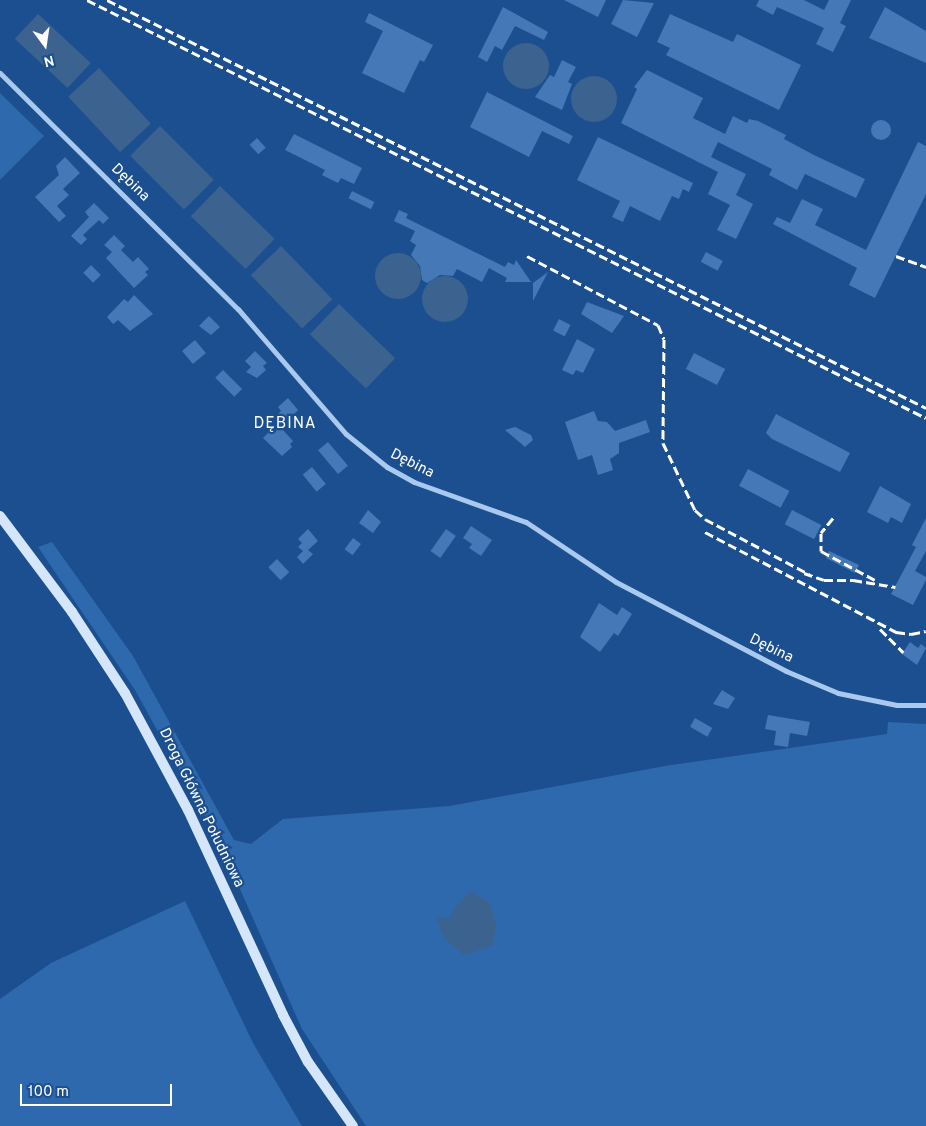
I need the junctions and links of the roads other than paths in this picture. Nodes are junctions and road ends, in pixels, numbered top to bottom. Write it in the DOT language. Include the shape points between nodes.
graph roads {
  1 [pos="0,73"];
  2 [pos="0,516"];
  3 [pos="926,705"];
  4 [pos="353,1126"];
  1 -- 3 [label="street, Dębina" via="238,309 346,434 387,467 414,482 526,522 616,582 786,671 838,693 897,705"];
  2 -- 4 [label="main road, Droga Główna Południowa" via="72,612 125,693 188,810 283,1015 308,1062"];
}
